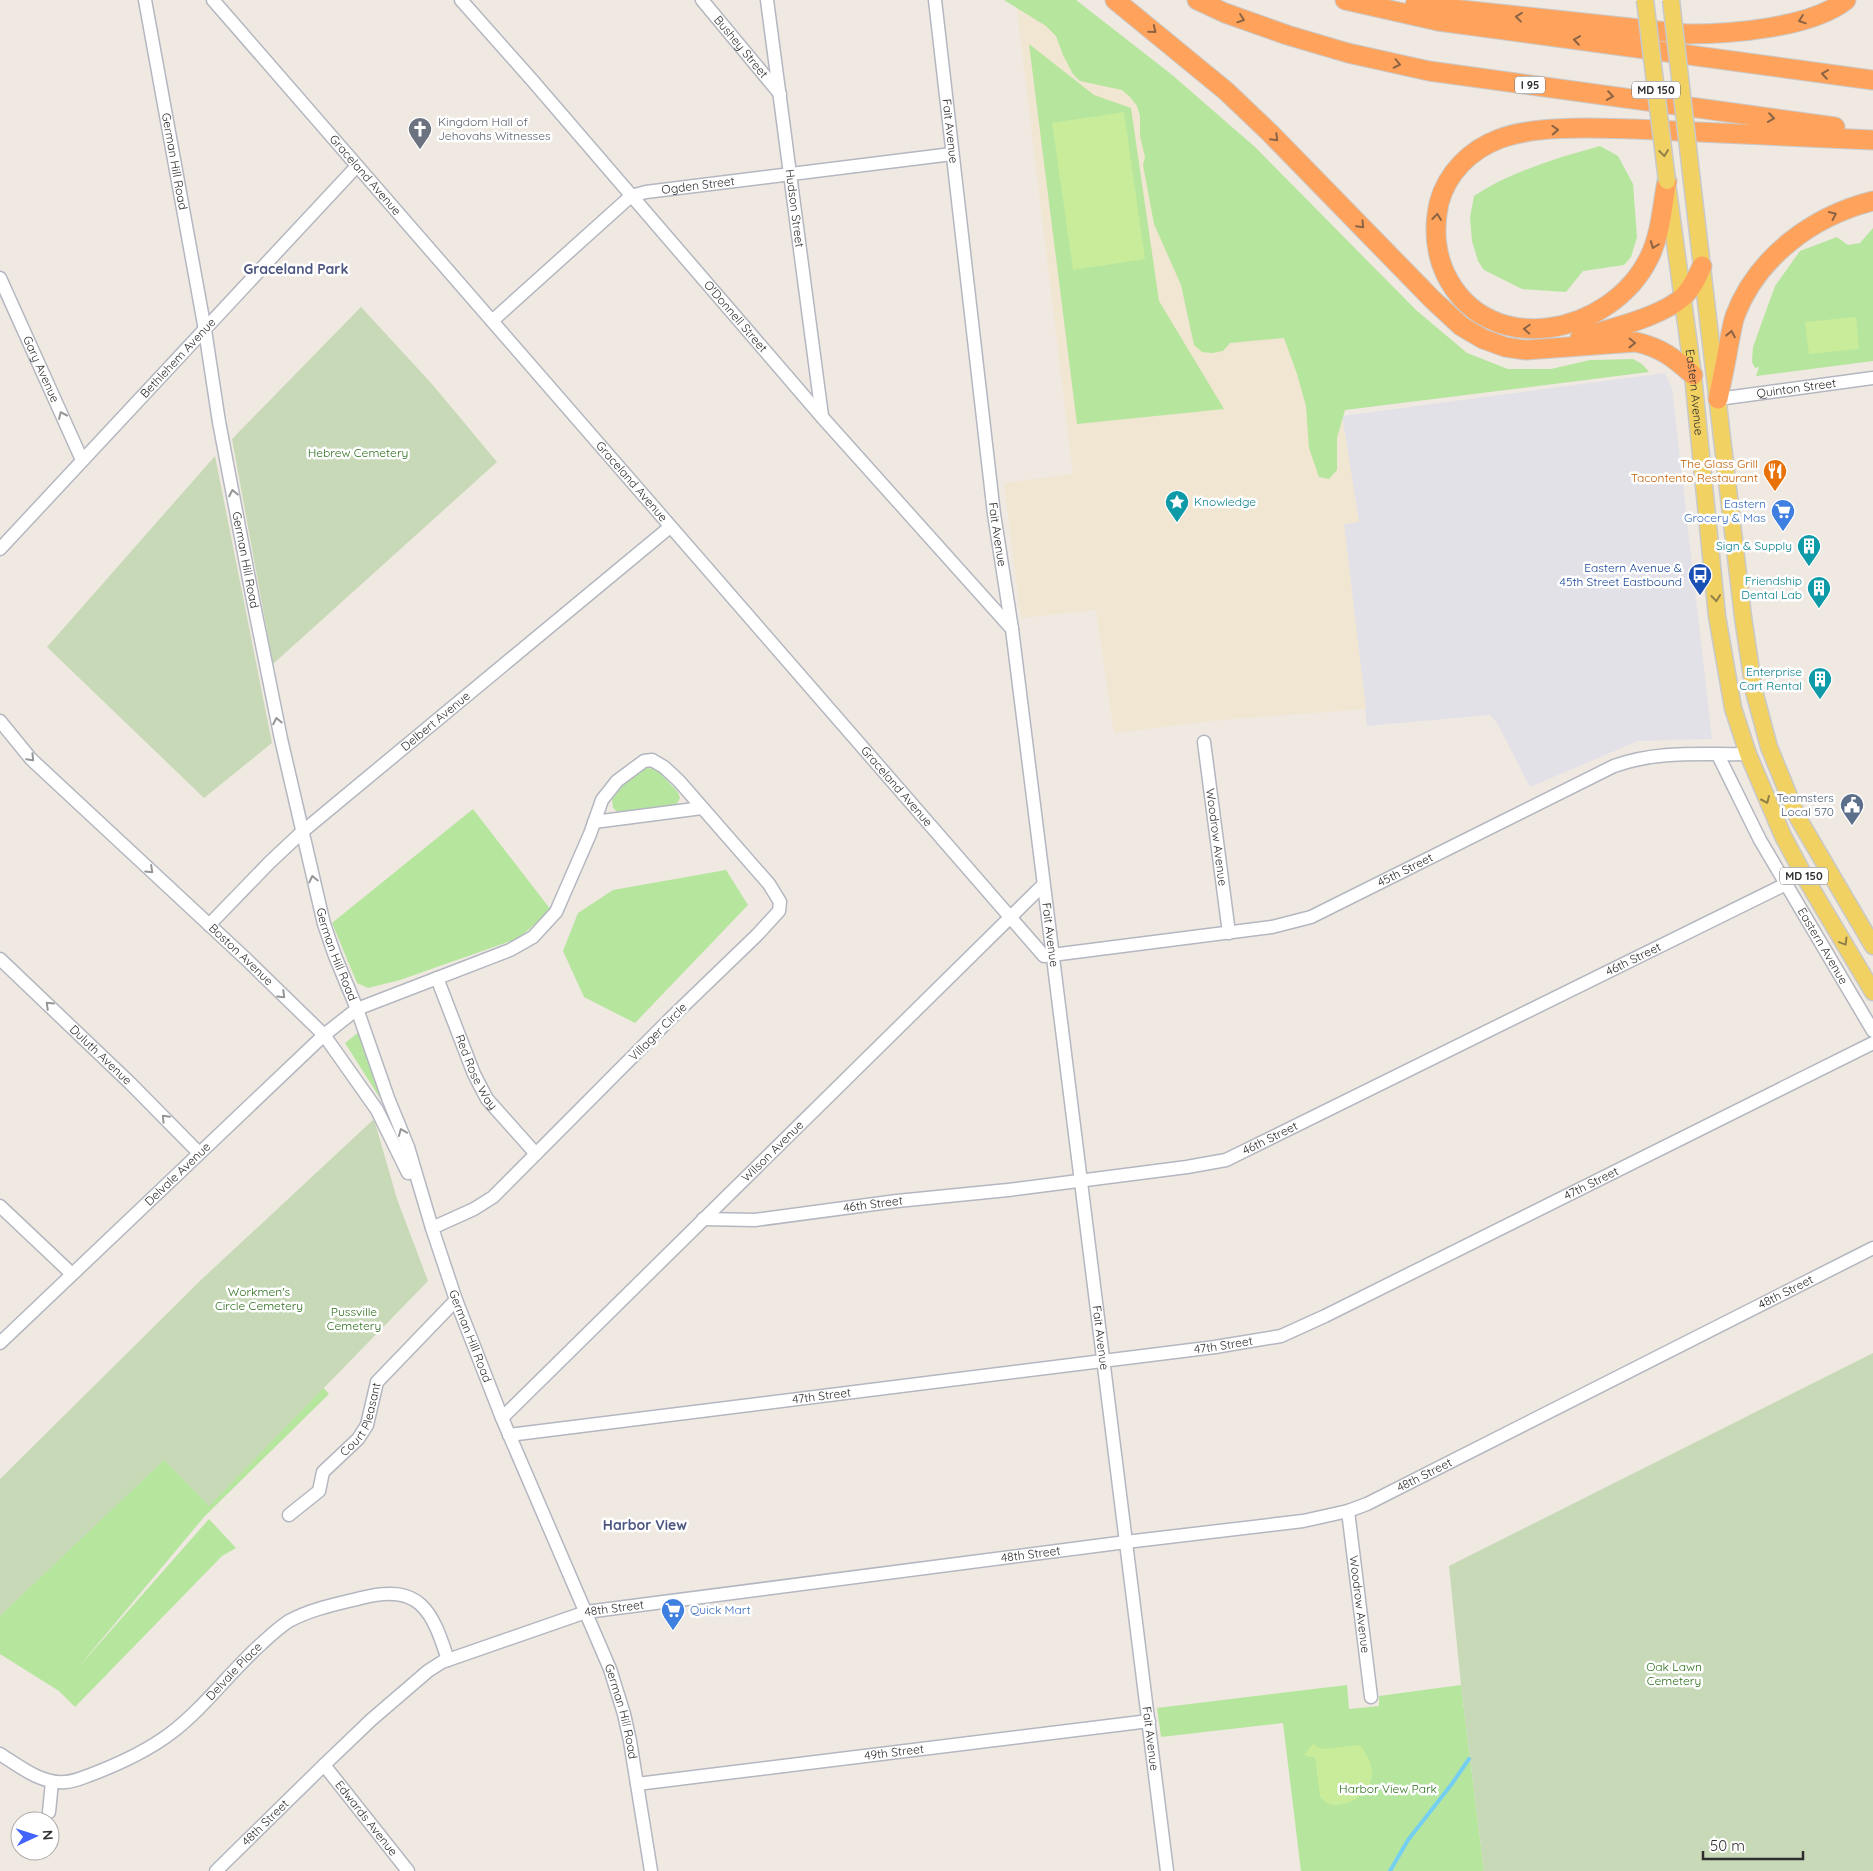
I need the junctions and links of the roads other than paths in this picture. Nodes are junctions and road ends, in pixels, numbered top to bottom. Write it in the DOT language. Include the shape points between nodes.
graph roads {
  1 [pos="145,0"];
  2 [pos="214,0"];
  3 [pos="460,0"];
  4 [pos="702,0"];
  5 [pos="767,0"];
  6 [pos="935,0"];
  7 [pos="1115,0"];
  8 [pos="1197,0"];
  9 [pos="1345,0"];
  10 [pos="1380,0"];
  11 [pos="1645,0"];
  12 [pos="1670,0"];
  13 [pos="1846,0"];
  14 [pos="1873,80"];
  15 [pos="780,94"];
  16 [pos="1873,132"];
  17 [pos="1873,140"];
  18 [pos="952,154"];
  19 [pos="357,166"];
  20 [pos="790,174"];
  21 [pos="1667,181"];
  22 [pos="631,196"];
  23 [pos="1873,201"];
  24 [pos="1702,266"];
  25 [pos="0,278"];
  26 [pos="1684,296"];
  27 [pos="492,321"];
  28 [pos="205,330"];
  29 [pos="1548,349"];
  30 [pos="1694,375"];
  31 [pos="1873,378"];
  32 [pos="1718,399"];
  33 [pos="822,417"];
  34 [pos="82,460"];
  35 [pos="670,527"];
  36 [pos="0,549"];
  37 [pos="1012,629"];
  38 [pos="1724,658"];
  39 [pos="0,721"];
  40 [pos="1764,731"];
  41 [pos="1204,742"];
  42 [pos="1718,754"];
  43 [pos="1748,754"];
  44 [pos="702,808"];
  45 [pos="594,822"];
  46 [pos="302,832"];
  47 [pos="1819,856"];
  48 [pos="1786,884"];
  49 [pos="1043,885"];
  50 [pos="1010,918"];
  51 [pos="209,925"];
  52 [pos="1229,933"];
  53 [pos="1873,946"];
  54 [pos="1052,955"];
  55 [pos="0,959"];
  56 [pos="437,978"];
  57 [pos="1873,992"];
  58 [pos="357,1009"];
  59 [pos="1873,1031"];
  60 [pos="324,1036"];
  61 [pos="1873,1043"];
  62 [pos="199,1153"];
  63 [pos="536,1154"];
  64 [pos="1080,1180"];
  65 [pos="0,1206"];
  66 [pos="703,1219"];
  67 [pos="432,1228"];
  68 [pos="1873,1248"];
  69 [pos="72,1274"];
  70 [pos="456,1300"];
  71 [pos="0,1343"];
  72 [pos="1104,1360"];
  73 [pos="502,1418"];
  74 [pos="509,1435"];
  75 [pos="1348,1511"];
  76 [pos="289,1515"];
  77 [pos="1126,1542"];
  78 [pos="586,1612"];
  79 [pos="448,1660"];
  80 [pos="1371,1697"];
  81 [pos="1149,1721"];
  82 [pos="0,1754"];
  83 [pos="324,1765"];
  84 [pos="52,1782"];
  85 [pos="637,1784"];
  86 [pos="49,1811"];
  87 [pos="216,1871"];
  88 [pos="408,1871"];
  89 [pos="651,1871"];
  90 [pos="1167,1871"];
  1 -- 28 [label="street, German Hill Road"];
  2 -- 19 [label="street, Graceland Avenue"];
  3 -- 22 [label="street, O'Donnell Street"];
  4 -- 15 [label="street, Bushey Street"];
  5 -- 15 [label="street, Hudson Street"];
  6 -- 18 [label="street, Fait Avenue"];
  7 -- 29 [label="highway, one-way" via="1232,97 1461,326 1505,347"];
  8 -- 16 [label="highway, I 95, one-way" via="1287,35 1429,71"];
  14 -- 9 [label="highway, one-way" via="1438,21"];
  13 -- 10 [label="highway, one-way" via="1791,24 1728,33 1687,34"];
  11 -- 21 [label="main road, Eastern Avenue / MD 150, one-way, bridge"];
  12 -- 24 [label="main road, Eastern Avenue / MD 150, bridge"];
  15 -- 20 [label="street, Hudson Street"];
  21 -- 17 [label="highway, one-way" via="1657,238 1649,258 1615,299 1592,315 1570,324 1527,330 1490,320 1468,305 1451,286 1442,266 1436,242 1436,217 1449,178 1479,149 1517,133 1595,128"];
  18 -- 20 [label="street, Ogden Street"];
  18 -- 37 [label="street, Fait Avenue" via="994,514"];
  19 -- 27 [label="street, Graceland Avenue"];
  19 -- 28 [label="street, Bethlehem Avenue"];
  20 -- 22 [label="street, Ogden Street"];
  20 -- 33 [label="street, Hudson Street"];
  21 -- 26 [label="main road, Eastern Avenue / MD 150"];
  22 -- 27 [label="street, Ogden Street"];
  22 -- 33 [label="street, O'Donnell Street"];
  32 -- 23 [label="highway, one-way" via="1734,318 1763,267 1809,228 1833,214"];
  24 -- 26 [label="highway" via="1694,285"];
  24 -- 32 [label="main road, Eastern Avenue / MD 150"];
  34 -- 25 [label="street, Gary Avenue, one-way"];
  26 -- 29 [label="highway" via="1668,308 1648,316"];
  26 -- 30 [label="main road, Eastern Avenue / MD 150"];
  27 -- 35 [label="street, Graceland Avenue"];
  28 -- 34 [label="street, Bethlehem Avenue"];
  46 -- 28 [label="street, German Hill Road, one-way" via="251,590"];
  29 -- 30 [label="highway, one-way" via="1636,342 1654,346"];
  30 -- 38 [label="main road, Eastern Avenue / MD 150, one-way" via="1717,616"];
  31 -- 32 [label="street, Quinton Street"];
  32 -- 40 [label="main road, Eastern Avenue / MD 150" via="1746,638"];
  33 -- 37 [label="street, O'Donnell Street"];
  34 -- 36 [label="street, Bethlehem Avenue"];
  35 -- 46 [label="street, Delbert Avenue"];
  35 -- 50 [label="street, Graceland Avenue"];
  37 -- 49 [label="street, Fait Avenue"];
  38 -- 40 [label="main road" via="1735,667 1749,725"];
  38 -- 43 [label="main road, Eastern Avenue / MD 150" via="1733,708"];
  39 -- 51 [label="street, Boston Avenue, one-way" via="31,759"];
  40 -- 47 [label="main road, Eastern Avenue / MD 150" via="1787,794"];
  41 -- 52 [label="street, Woodrow Avenue"];
  42 -- 43 [label="street, 45th Street"];
  42 -- 48 [label="street, Eastern Avenue" via="1760,840"];
  42 -- 52 [label="street, 45th Street" via="1666,754 1633,759 1311,917"];
  43 -- 47 [label="main road" via="1762,758 1794,827"];
  43 -- 57 [label="main road, Eastern Avenue / MD 150, one-way" via="1806,881"];
  44 -- 45 [label="street"];
  44 -- 45 [label="street, Villager Circle" via="664,767 652,760 644,761 607,791"];
  44 -- 63 [label="street, Villager Circle" via="769,884 780,902 779,911"];
  45 -- 56 [label="street, Villager Circle" via="565,895 546,925 510,950"];
  46 -- 51 [label="street, Delbert Avenue"];
  58 -- 46 [label="street, German Hill Road, one-way" via="324,924"];
  47 -- 53 [label="main road, Eastern Avenue / MD 150"];
  48 -- 59 [label="street, Eastern Avenue"];
  48 -- 64 [label="street, 46th Street" via="1226,1160"];
  49 -- 50 [label="street, Wilson Avenue"];
  49 -- 54 [label="street, Fait Avenue"];
  50 -- 54 [label="street, Graceland Avenue" via="1044,956"];
  50 -- 66 [label="street, Wilson Avenue"];
  51 -- 60 [label="street, Boston Avenue, one-way"];
  52 -- 54 [label="street, 45th Street"];
  54 -- 64 [label="street, Fait Avenue"];
  62 -- 55 [label="street, Duluth Avenue, one-way" via="130,1082"];
  56 -- 58 [label="street, Villager Circle"];
  56 -- 63 [label="street, Red Rose Way" via="487,1099"];
  58 -- 60 [label="street, Delvale Avenue"];
  67 -- 58 [label="street, German Hill Road, one-way" via="408,1147"];
  60 -- 62 [label="street, Delvale Avenue"];
  60 -- 67 [label="street, Boston Avenue" via="381,1117"];
  61 -- 72 [label="street, 47th Street" via="1289,1333 1224,1346"];
  62 -- 69 [label="street, Delvale Avenue"];
  63 -- 67 [label="street, Villager Circle" via="492,1197"];
  64 -- 66 [label="street, 46th Street" via="755,1220"];
  64 -- 72 [label="street, Fait Avenue"];
  65 -- 69 [label="street"];
  66 -- 73 [label="street, Wilson Avenue"];
  67 -- 70 [label="street, German Hill Road"];
  68 -- 75 [label="street, 48th Street"];
  69 -- 71 [label="street, Delvale Avenue"];
  70 -- 73 [label="street, German Hill Road"];
  70 -- 76 [label="street, Court Pleasant" via="377,1382 367,1424 358,1439 323,1472 319,1491"];
  72 -- 74 [label="street, 47th Street"];
  72 -- 77 [label="street, Fait Avenue"];
  73 -- 74 [label="street, German Hill Road"];
  74 -- 78 [label="street, German Hill Road"];
  75 -- 77 [label="street, 48th Street" via="1303,1521"];
  75 -- 80 [label="street, Woodrow Avenue"];
  77 -- 78 [label="street, 48th Street"];
  77 -- 81 [label="street, Fait Avenue"];
  78 -- 79 [label="street, 48th Street"];
  78 -- 85 [label="street, German Hill Road" via="619,1698"];
  79 -- 83 [label="street, 48th Street" via="412,1684"];
  79 -- 84 [label="street, Delvale Place" via="433,1618 426,1608 403,1596 392,1593 372,1595 313,1611 287,1622 273,1633 186,1719 153,1746 86,1776"];
  81 -- 85 [label="street, 49th Street"];
  81 -- 90 [label="street, Fait Avenue"];
  82 -- 84 [label="street"];
  83 -- 87 [label="street, 48th Street"];
  83 -- 88 [label="street, Edwards Avenue"];
  84 -- 86 [label="street"];
  85 -- 89 [label="street, German Hill Road"];
}
